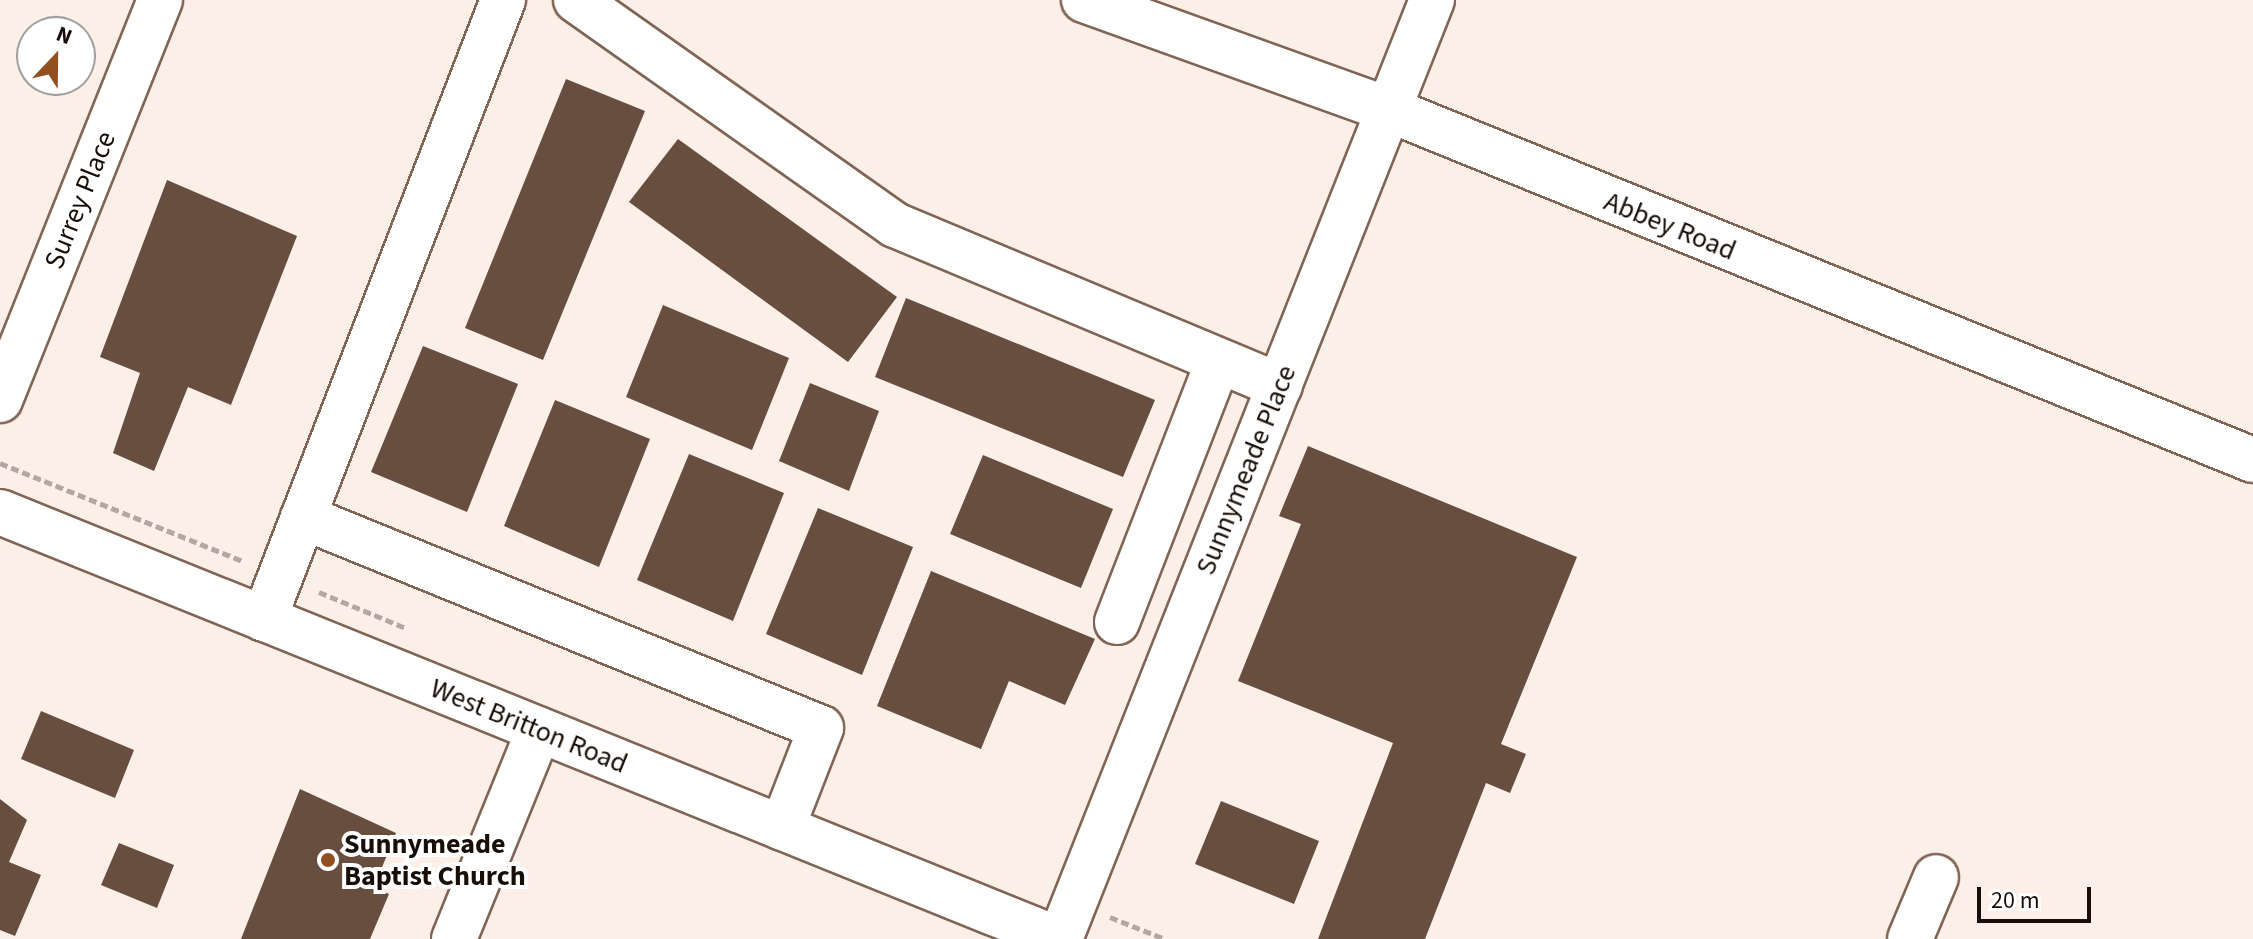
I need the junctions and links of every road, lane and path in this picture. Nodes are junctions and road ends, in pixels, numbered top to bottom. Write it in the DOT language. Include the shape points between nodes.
graph roads {
  1 [pos="160,0"];
  2 [pos="503,0"];
  3 [pos="576,0"];
  4 [pos="1084,0"];
  5 [pos="1432,0"];
  6 [pos="1390,110"];
  7 [pos="1218,361"];
  8 [pos="1280,386"];
  9 [pos="0,400"];
  10 [pos="1182,454"];
  11 [pos="2253,460"];
  12 [pos="0,463"];
  13 [pos="13,468"];
  14 [pos="1243,479"];
  15 [pos="0,512"];
  16 [pos="303,517"];
  17 [pos="1135,575"];
  18 [pos="1194,603"];
  19 [pos="264,619"];
  20 [pos="1117,622"];
  21 [pos="539,730"];
  22 [pos="782,828"];
  23 [pos="1936,877"];
  24 [pos="1101,914"];
  25 [pos="454,939"];
  26 [pos="1059,939"];
  27 [pos="1165,939"];
  28 [pos="1910,939"];
  1 -- 9 [label="street, Surrey Place"];
  2 -- 16 [label="street"];
  3 -- 7 [label="street" via="895,225"];
  4 -- 6 [label="street, Abbey Road"];
  5 -- 6 [label="street, Sunnymeade Place"];
  6 -- 8 [label="street, Sunnymeade Place"];
  6 -- 11 [label="street, Abbey Road"];
  7 -- 8 [label="street"];
  7 -- 10 [label="street"];
  8 -- 14 [label="street, Sunnymeade Place"];
  10 -- 14 [label="street"];
  10 -- 17 [label="street"];
  12 -- 13 [label="path"];
  14 -- 18 [label="street, Sunnymeade Place"];
  15 -- 19 [label="street, West Britton Road"];
  16 -- 19 [label="street"];
  16 -- 22 [label="street" via="821,728"];
  17 -- 18 [label="street"];
  17 -- 20 [label="street"];
  18 -- 26 [label="street, Sunnymeade Place"];
  19 -- 21 [label="street, West Britton Road"];
  21 -- 22 [label="street, West Britton Road"];
  21 -- 25 [label="street"];
  22 -- 26 [label="street, West Britton Road"];
  23 -- 28 [label="street"];
  24 -- 27 [label="path"];
}
